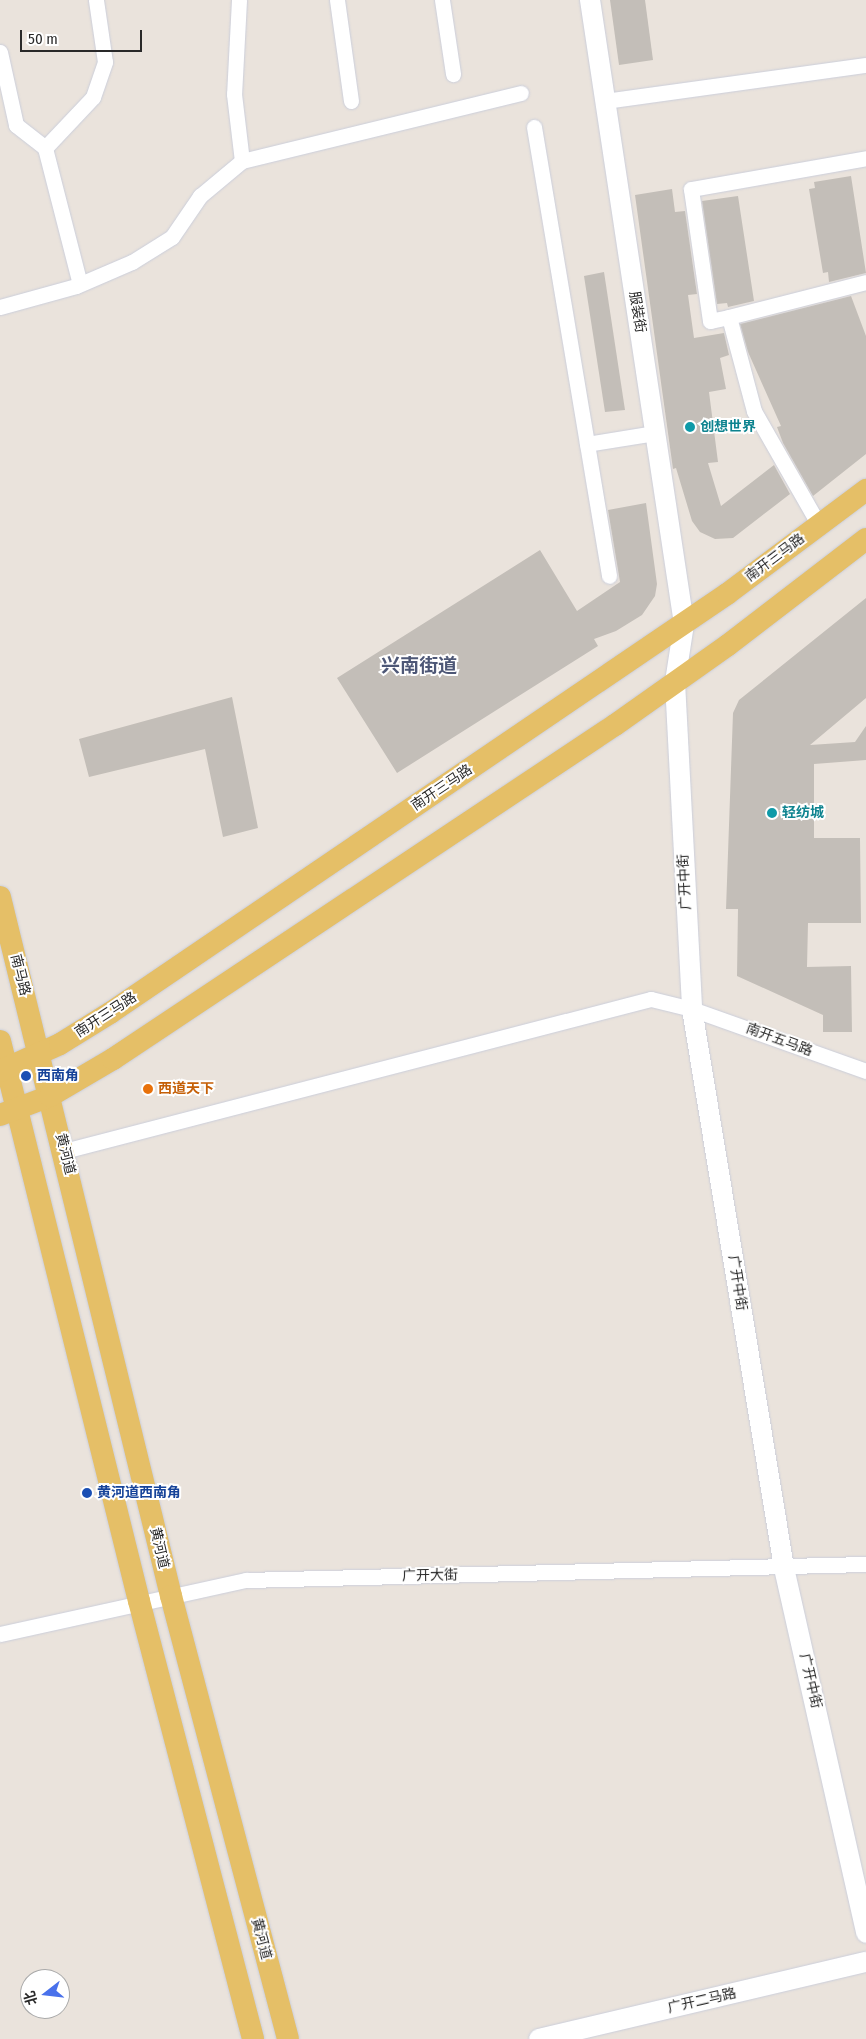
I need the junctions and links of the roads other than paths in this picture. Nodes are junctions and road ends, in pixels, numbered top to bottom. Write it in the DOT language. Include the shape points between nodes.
graph roads {
  1 [pos="96,0"];
  2 [pos="239,0"];
  3 [pos="336,0"];
  4 [pos="442,0"];
  5 [pos="590,0"];
  6 [pos="0,52"];
  7 [pos="866,65"];
  8 [pos="453,74"];
  9 [pos="520,93"];
  10 [pos="351,101"];
  11 [pos="605,101"];
  12 [pos="534,128"];
  13 [pos="45,148"];
  14 [pos="866,158"];
  15 [pos="242,161"];
  16 [pos="866,282"];
  17 [pos="80,284"];
  18 [pos="0,307"];
  19 [pos="729,317"];
  20 [pos="655,433"];
  21 [pos="587,444"];
  22 [pos="866,490"];
  23 [pos="819,525"];
  24 [pos="866,539"];
  25 [pos="856,553"];
  26 [pos="609,576"];
  27 [pos="684,624"];
  28 [pos="675,682"];
  29 [pos="0,897"];
  30 [pos="692,1009"];
  31 [pos="0,1040"];
  32 [pos="39,1054"];
  33 [pos="3,1069"];
  34 [pos="866,1071"];
  35 [pos="50,1096"];
  36 [pos="8,1112"];
  37 [pos="64,1152"];
  38 [pos="866,1564"];
  39 [pos="784,1568"];
  40 [pos="171,1596"];
  41 [pos="139,1601"];
  42 [pos="0,1634"];
  43 [pos="866,1933"];
  44 [pos="866,1962"];
  45 [pos="253,2039"];
  46 [pos="288,2039"];
  47 [pos="539,2039"];
  1 -- 13 [label="street" via="105,62 94,97"];
  2 -- 15 [label="street" via="234,94"];
  3 -- 10 [label="street"];
  4 -- 8 [label="street"];
  5 -- 11 [label="street, 服装街"];
  6 -- 13 [label="street" via="16,125"];
  7 -- 11 [label="street"];
  9 -- 15 [label="street"];
  11 -- 20 [label="street, 服装街"];
  12 -- 21 [label="street"];
  13 -- 17 [label="street"];
  14 -- 19 [label="street" via="692,189 710,321"];
  15 -- 17 [label="street" via="200,196 172,236 132,262"];
  16 -- 19 [label="street"];
  17 -- 18 [label="street"];
  19 -- 23 [label="street" via="754,412"];
  20 -- 21 [label="street"];
  20 -- 27 [label="street, 服装街"];
  21 -- 26 [label="street"];
  22 -- 23 [label="main road, 南开三马路"];
  23 -- 27 [label="main road, 南开三马路"];
  24 -- 25 [label="main road"];
  25 -- 28 [label="main road"];
  27 -- 28 [label="street, 广开中街"];
  27 -- 32 [label="main road, 南开三马路" via="110,1013"];
  28 -- 30 [label="street, 广开中街"];
  28 -- 35 [label="main road" via="113,1059"];
  29 -- 32 [label="main road, 南马路"];
  30 -- 34 [label="street, 南开五马路"];
  30 -- 37 [label="street, 南开五马路" via="651,999"];
  30 -- 39 [label="street, 广开中街"];
  31 -- 33 [label="main road"];
  32 -- 33 [label="main road, 南开三马路"];
  32 -- 35 [label="main road, 黄河道"];
  33 -- 36 [label="main road"];
  35 -- 36 [label="main road"];
  35 -- 37 [label="main road, 黄河道"];
  36 -- 41 [label="main road"];
  37 -- 40 [label="main road, 黄河道"];
  38 -- 39 [label="street, 广开大街"];
  39 -- 40 [label="street, 广开大街" via="246,1580"];
  39 -- 43 [label="street, 广开中街"];
  40 -- 41 [label="street, 广开大街"];
  40 -- 46 [label="main road, 黄河道"];
  41 -- 42 [label="street, 广开大街"];
  41 -- 45 [label="main road"];
  44 -- 47 [label="street, 广开二马路"];
}
